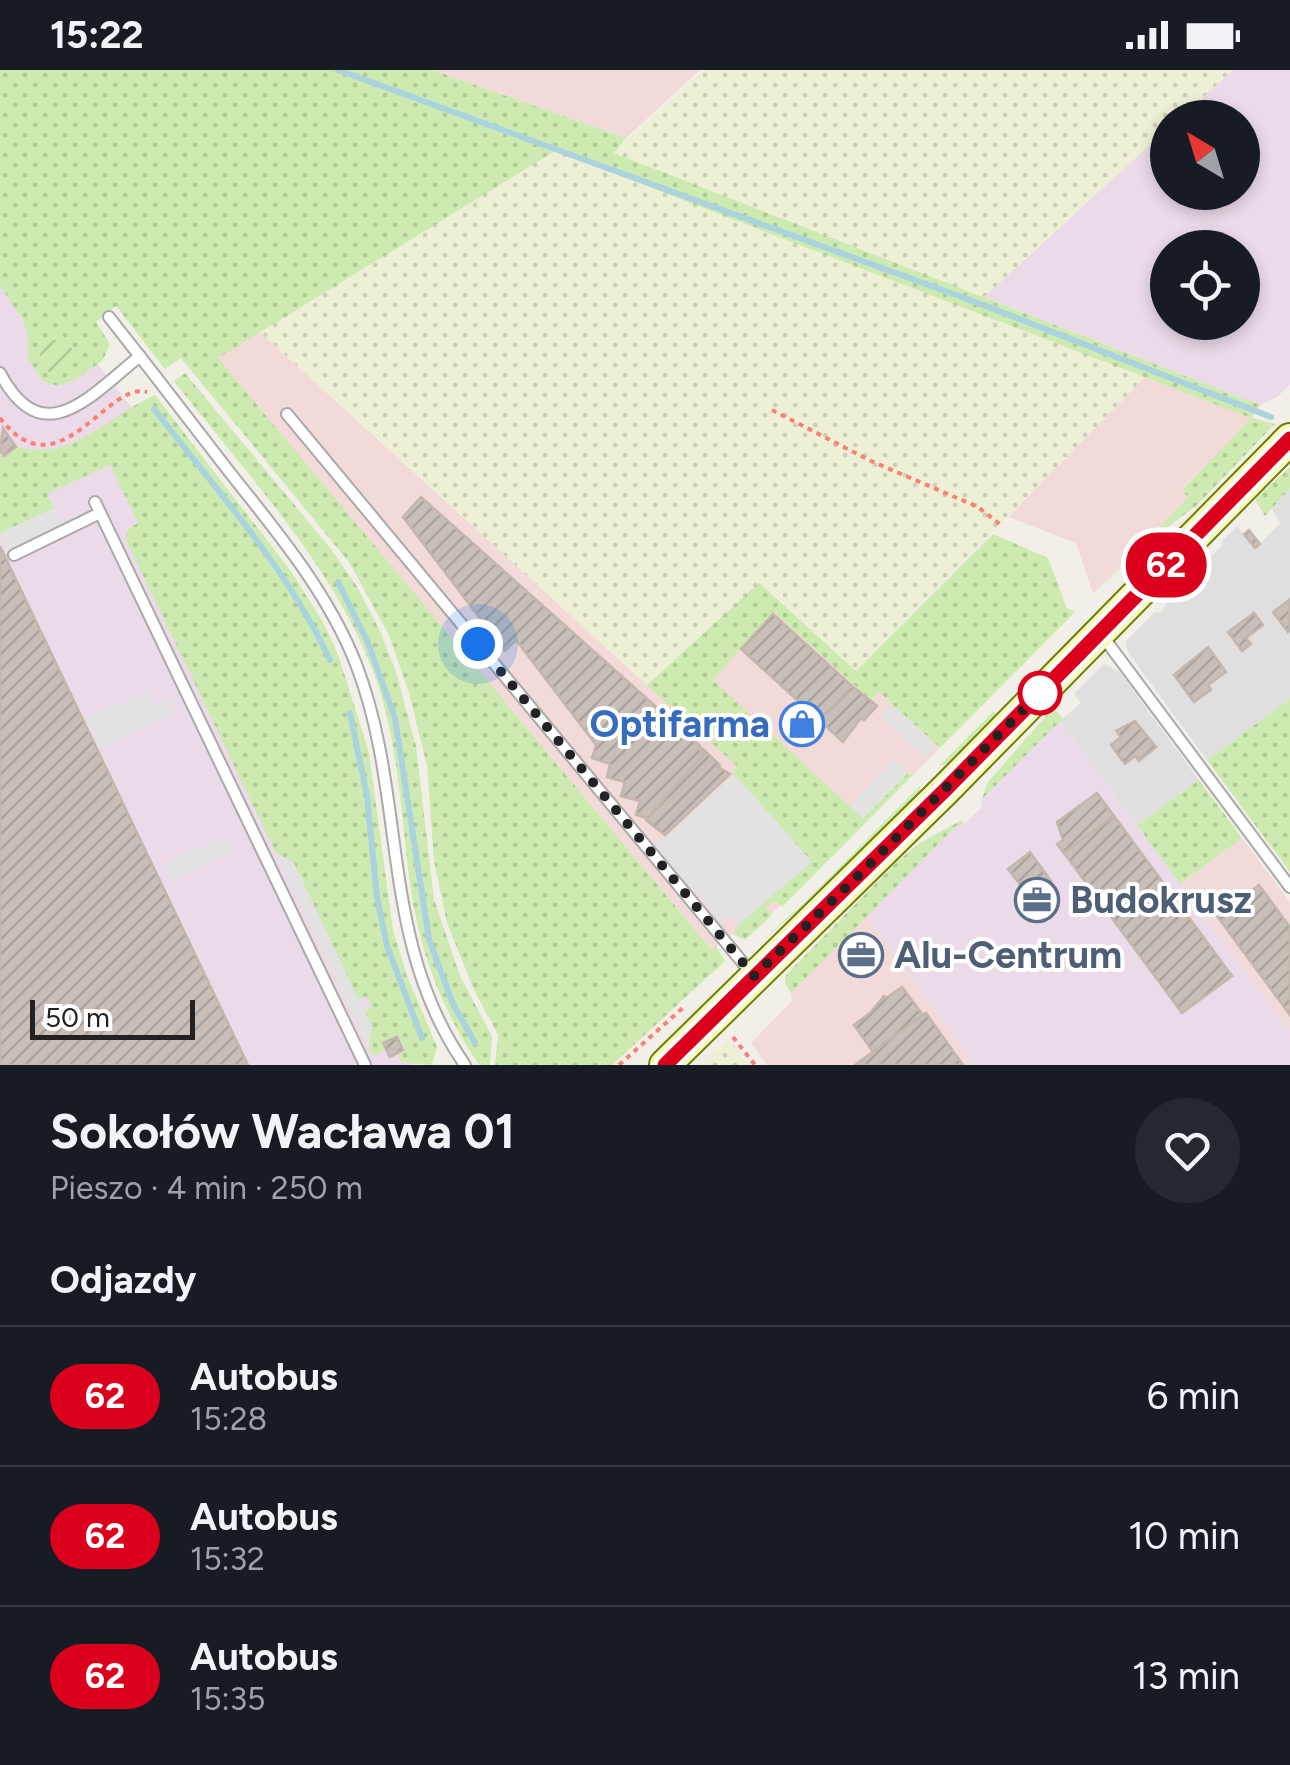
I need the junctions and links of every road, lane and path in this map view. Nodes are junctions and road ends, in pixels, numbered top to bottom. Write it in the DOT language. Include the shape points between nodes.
graph roads {
  1 [pos="109,318"];
  2 [pos="140,356"];
  3 [pos="0,373"];
  4 [pos="772,410"];
  5 [pos="287,414"];
  6 [pos="0,418"];
  7 [pos="11,432"];
  8 [pos="1290,439"];
  9 [pos="1002,526"];
  10 [pos="14,556"];
  11 [pos="1100,634"];
  12 [pos="1290,887"];
  13 [pos="754,976"];
  14 [pos="712,1016"];
  15 [pos="365,1065"];
  16 [pos="465,1065"];
  17 [pos="664,1065"];
  18 [pos="754,1065"];
  1 -- 2 [label="lane"];
  2 -- 3 [label="lane" via="54,414 23,406"];
  2 -- 16 [label="lane" via="308,574 346,642 381,750 410,946"];
  4 -- 9 [label="path" via="978,508"];
  5 -- 13 [label="lane"];
  6 -- 7 [label="path"];
  8 -- 11 [label="street"];
  10 -- 15 [label="lane" via="97,507"];
  11 -- 12 [label="lane"];
  11 -- 13 [label="street"];
  13 -- 14 [label="street"];
  14 -- 17 [label="street"];
  14 -- 18 [label="path"];
}
